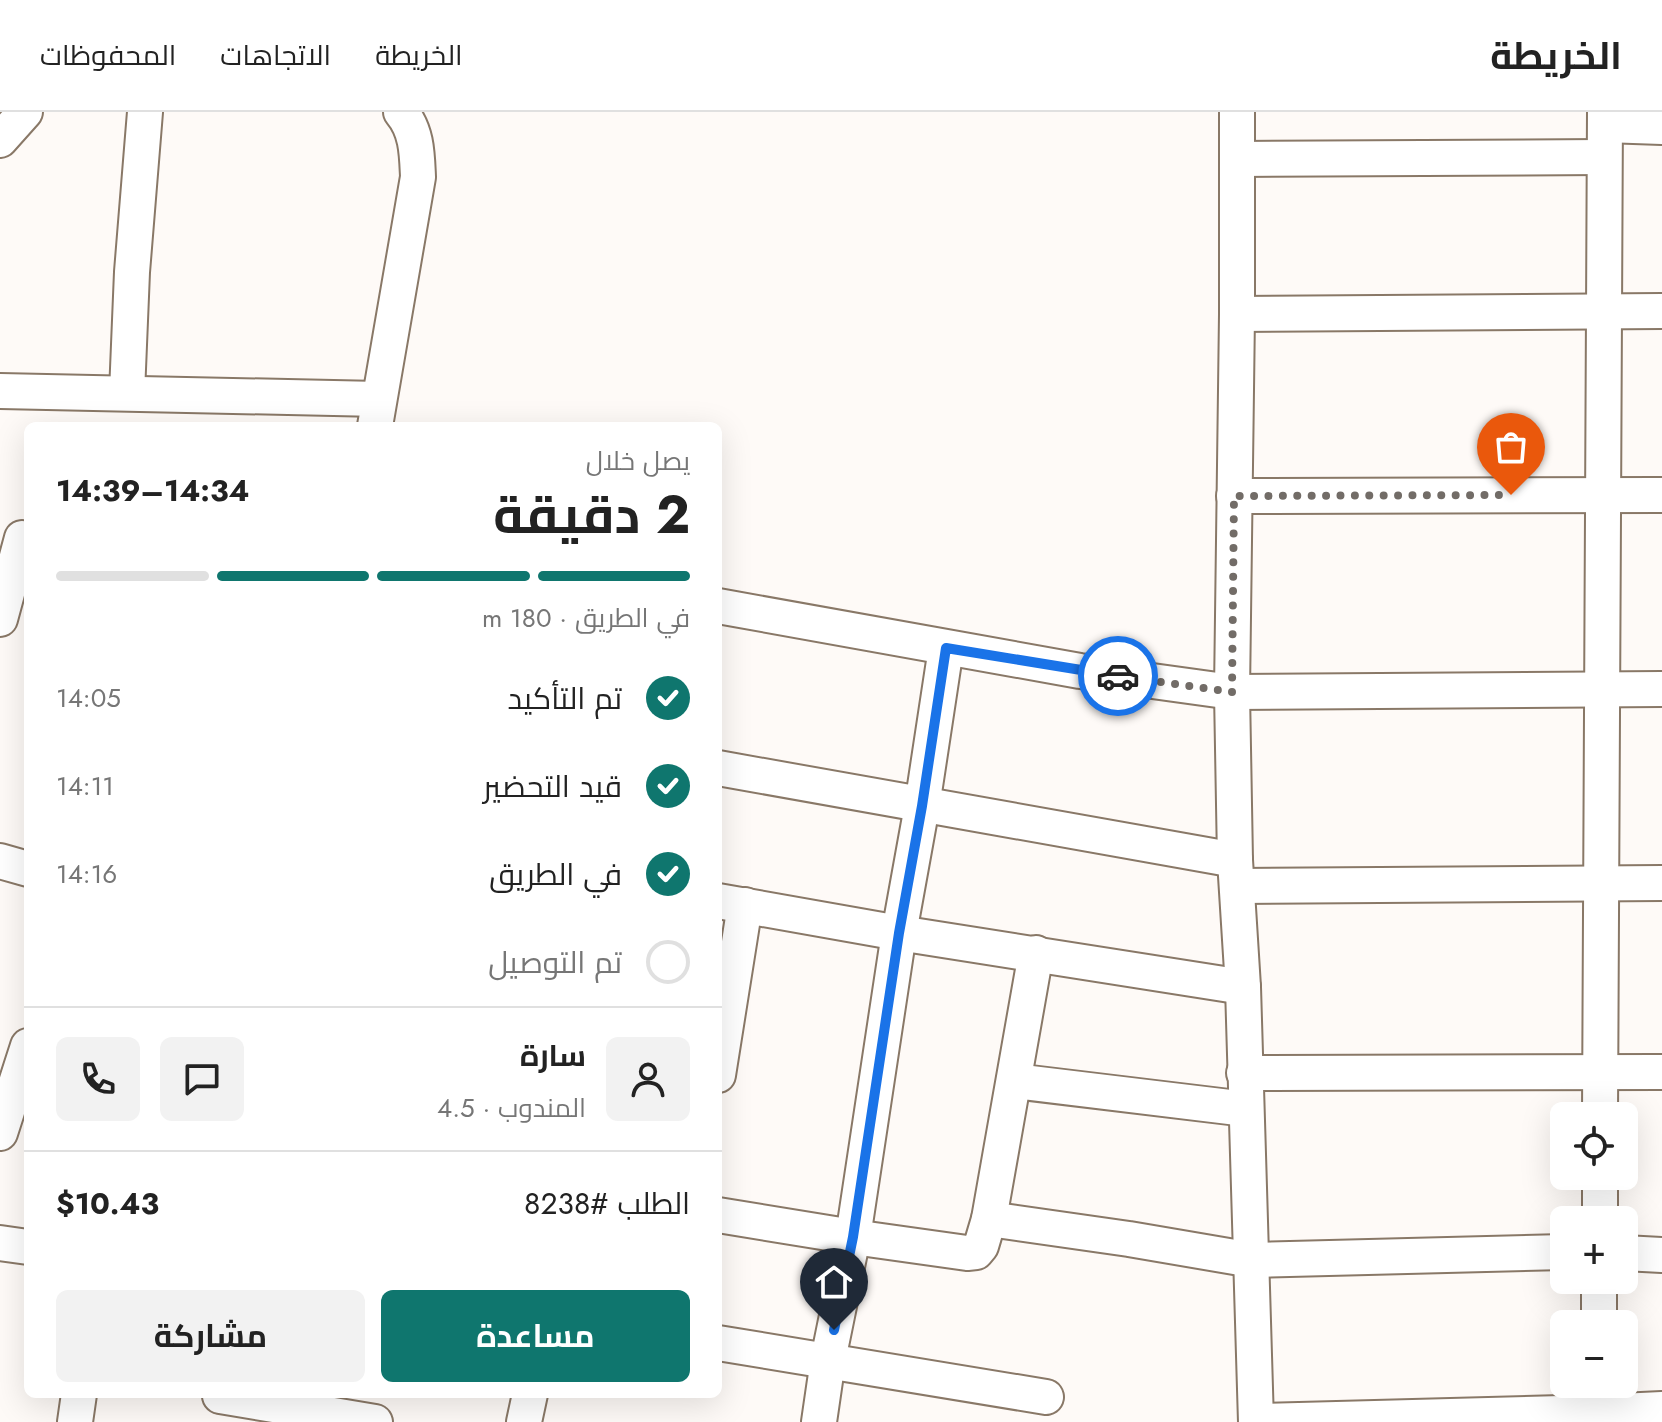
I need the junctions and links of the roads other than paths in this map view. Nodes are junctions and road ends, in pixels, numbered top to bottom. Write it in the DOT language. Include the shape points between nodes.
graph roads {
  1 [pos="25,112"];
  2 [pos="145,112"];
  3 [pos="401,112"];
  4 [pos="1237,112"];
  5 [pos="1662,127"];
  6 [pos="1604,132"];
  7 [pos="0,140"];
  8 [pos="1238,159"];
  9 [pos="1604,311"];
  10 [pos="1662,311"];
  11 [pos="1237,314"];
  12 [pos="0,391"];
  13 [pos="127,393"];
  14 [pos="377,412"];
  15 [pos="1603,494"];
  16 [pos="1662,495"];
  17 [pos="1234,496"];
  18 [pos="17,538"];
  19 [pos="722,607"];
  20 [pos="0,619"];
  21 [pos="946,648"];
  22 [pos="1602,689"];
  23 [pos="1662,689"];
  24 [pos="1232,692"];
  25 [pos="722,769"];
  26 [pos="922,806"];
  27 [pos="0,861"];
  28 [pos="24,868"];
  29 [pos="1236,873"];
  30 [pos="1601,883"];
  31 [pos="1662,883"];
  32 [pos="732,903"];
  33 [pos="899,933"];
  34 [pos="1036,953"];
  35 [pos="1243,987"];
  36 [pos="722,1026"];
  37 [pos="24,1058"];
  38 [pos="1600,1071"];
  39 [pos="1662,1072"];
  40 [pos="1244,1073"];
  41 [pos="1014,1081"];
  42 [pos="1600,1102"];
  43 [pos="1246,1109"];
  44 [pos="0,1133"];
  45 [pos="722,1216"];
  46 [pos="989,1219"];
  47 [pos="853,1237"];
  48 [pos="0,1243"];
  49 [pos="24,1246"];
  50 [pos="1550,1252"];
  51 [pos="1638,1254"];
  52 [pos="1662,1255"];
  53 [pos="1252,1260"];
  54 [pos="722,1344"];
  55 [pos="828,1360"];
  56 [pos="1046,1397"];
  57 [pos="78,1398"];
  58 [pos="529,1398"];
  59 [pos="219,1404"];
  60 [pos="1599,1406"];
  61 [pos="1662,1409"];
  62 [pos="75,1422"];
  63 [pos="375,1422"];
  64 [pos="524,1422"];
  65 [pos="819,1422"];
  66 [pos="1256,1422"];
  1 -- 7 [label="street"];
  2 -- 13 [label="street"];
  3 -- 14 [label="street" via="416,142 418,177"];
  4 -- 8 [label="street"];
  5 -- 6 [label="street"];
  6 -- 8 [label="street"];
  6 -- 9 [label="street"];
  8 -- 11 [label="street"];
  9 -- 10 [label="street"];
  9 -- 11 [label="street"];
  9 -- 15 [label="street"];
  11 -- 17 [label="street"];
  12 -- 13 [label="street"];
  13 -- 14 [label="street"];
  15 -- 16 [label="street"];
  15 -- 17 [label="street"];
  15 -- 22 [label="street"];
  17 -- 24 [label="street"];
  18 -- 20 [label="street"];
  19 -- 21 [label="street"];
  21 -- 24 [label="street"];
  21 -- 26 [label="street"];
  22 -- 23 [label="street"];
  22 -- 24 [label="street"];
  22 -- 30 [label="street"];
  24 -- 29 [label="street"];
  25 -- 26 [label="street"];
  26 -- 29 [label="street"];
  26 -- 33 [label="street"];
  27 -- 28 [label="street"];
  29 -- 30 [label="street"];
  29 -- 35 [label="street"];
  30 -- 31 [label="street"];
  30 -- 38 [label="street"];
  32 -- 33 [label="street"];
  32 -- 36 [label="street"];
  33 -- 34 [label="street"];
  33 -- 47 [label="street"];
  34 -- 35 [label="street"];
  34 -- 41 [label="street"];
  35 -- 40 [label="street"];
  37 -- 44 [label="street"];
  38 -- 39 [label="street"];
  38 -- 40 [label="street"];
  38 -- 42 [label="street"];
  40 -- 43 [label="street"];
  41 -- 43 [label="street"];
  41 -- 46 [label="street"];
  43 -- 53 [label="street"];
  45 -- 47 [label="street"];
  46 -- 47 [label="street" via="976,1252"];
  46 -- 53 [label="street"];
  47 -- 55 [label="street"];
  48 -- 49 [label="street"];
  50 -- 53 [label="street"];
  51 -- 52 [label="street"];
  53 -- 66 [label="street"];
  54 -- 55 [label="street"];
  55 -- 56 [label="street"];
  55 -- 65 [label="street"];
  57 -- 62 [label="street"];
  58 -- 64 [label="street"];
  59 -- 63 [label="street"];
  60 -- 61 [label="street"];
  60 -- 66 [label="street"];
}
